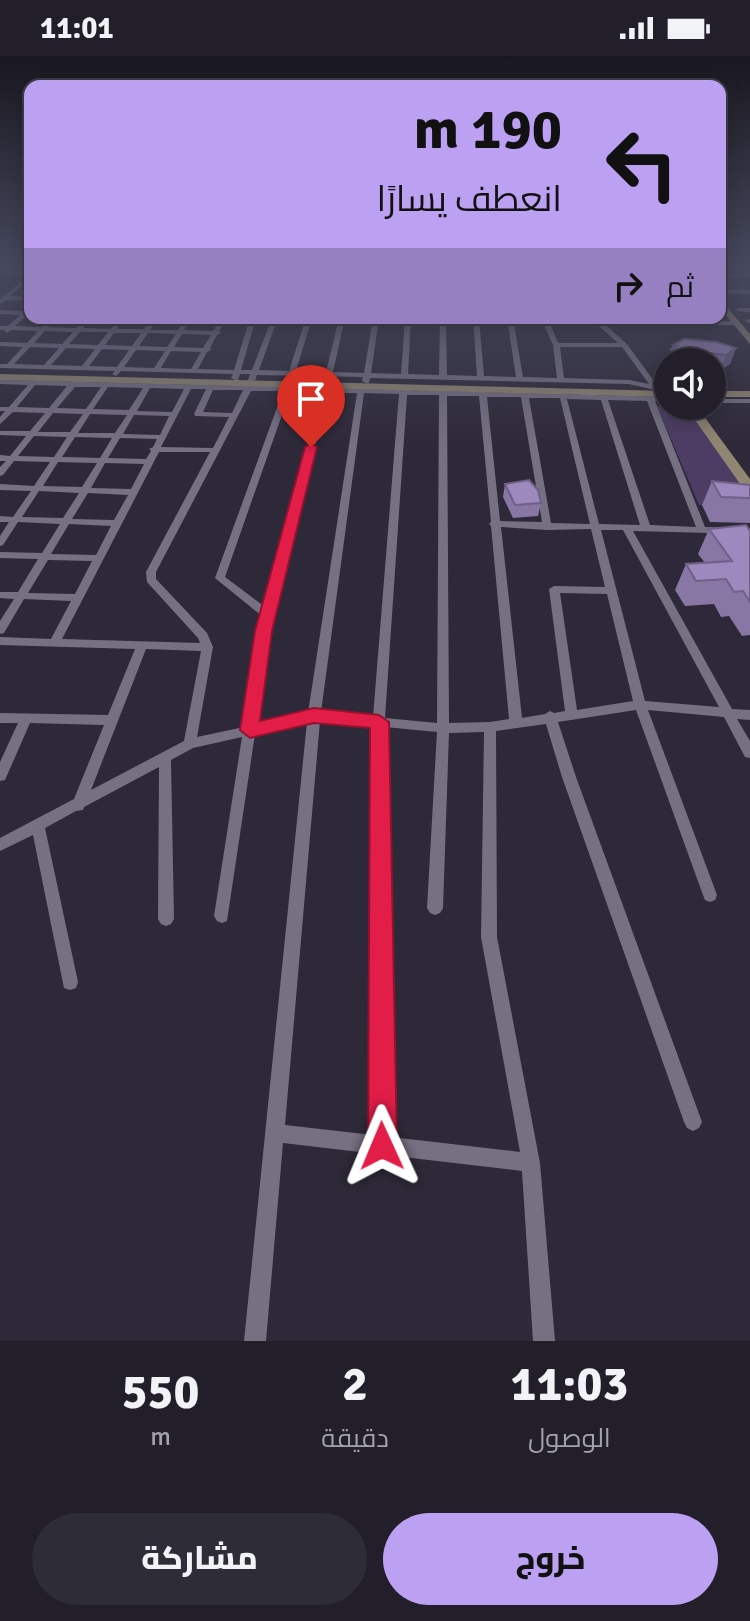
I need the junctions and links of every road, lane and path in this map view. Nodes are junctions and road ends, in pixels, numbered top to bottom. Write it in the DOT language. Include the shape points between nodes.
graph roads {
  1 [pos="81,327"];
  2 [pos="115,327"];
  3 [pos="149,327"];
  4 [pos="183,327"];
  5 [pos="220,327"];
  6 [pos="252,327"];
  7 [pos="271,327"];
  8 [pos="306,327"];
  9 [pos="340,327"];
  10 [pos="374,327"];
  11 [pos="407,327"];
  12 [pos="443,327"];
  13 [pos="476,327"];
  14 [pos="511,327"];
  15 [pos="548,327"];
  16 [pos="604,327"];
  17 [pos="0,328"];
  18 [pos="10,328"];
  19 [pos="43,329"];
  20 [pos="78,330"];
  21 [pos="113,330"];
  22 [pos="147,331"];
  23 [pos="179,332"];
  24 [pos="218,333"];
  25 [pos="0,337"];
  26 [pos="0,344"];
  27 [pos="29,344"];
  28 [pos="64,345"];
  29 [pos="556,345"];
  30 [pos="625,345"];
  31 [pos="101,346"];
  32 [pos="136,347"];
  33 [pos="170,348"];
  34 [pos="208,350"];
  35 [pos="3,367"];
  36 [pos="46,367"];
  37 [pos="84,368"];
  38 [pos="156,370"];
  39 [pos="193,371"];
  40 [pos="118,372"];
  41 [pos="292,374"];
  42 [pos="329,375"];
  43 [pos="404,377"];
  44 [pos="443,378"];
  45 [pos="0,380"];
  46 [pos="520,380"];
  47 [pos="475,381"];
  48 [pos="561,381"];
  49 [pos="53,382"];
  50 [pos="243,382"];
  51 [pos="33,383"];
  52 [pos="364,383"];
  53 [pos="654,384"];
  54 [pos="72,385"];
  55 [pos="106,385"];
  56 [pos="148,386"];
  57 [pos="726,387"];
  58 [pos="750,387"];
  59 [pos="188,388"];
  60 [pos="210,388"];
  61 [pos="287,390"];
  62 [pos="385,390"];
  63 [pos="325,391"];
  64 [pos="654,391"];
  65 [pos="403,393"];
  66 [pos="443,394"];
  67 [pos="654,394"];
  68 [pos="654,394"];
  69 [pos="654,394"];
  70 [pos="726,394"];
  71 [pos="750,394"];
  72 [pos="483,395"];
  73 [pos="567,396"];
  74 [pos="525,397"];
  75 [pos="604,398"];
  76 [pos="726,401"];
  77 [pos="750,401"];
  78 [pos="0,409"];
  79 [pos="11,409"];
  80 [pos="49,410"];
  81 [pos="89,411"];
  82 [pos="132,413"];
  83 [pos="174,414"];
  84 [pos="234,415"];
  85 [pos="669,420"];
  86 [pos="701,420"];
  87 [pos="711,420"];
  88 [pos="0,422"];
  89 [pos="0,433"];
  90 [pos="29,433"];
  91 [pos="73,435"];
  92 [pos="117,436"];
  93 [pos="159,437"];
  94 [pos="153,449"];
  95 [pos="214,450"];
  96 [pos="5,458"];
  97 [pos="56,459"];
  98 [pos="102,461"];
  99 [pos="147,462"];
  100 [pos="0,473"];
  101 [pos="750,474"];
  102 [pos="0,487"];
  103 [pos="750,488"];
  104 [pos="37,489"];
  105 [pos="84,490"];
  106 [pos="131,492"];
  107 [pos="0,519"];
  108 [pos="16,519"];
  109 [pos="65,522"];
  110 [pos="115,523"];
  111 [pos="494,524"];
  112 [pos="547,527"];
  113 [pos="595,527"];
  114 [pos="626,527"];
  115 [pos="646,528"];
  116 [pos="702,530"];
  117 [pos="750,531"];
  118 [pos="0,543"];
  119 [pos="0,555"];
  120 [pos="44,556"];
  121 [pos="97,558"];
  122 [pos="609,591"];
  123 [pos="0,595"];
  124 [pos="20,596"];
  125 [pos="77,598"];
  126 [pos="268,615"];
  127 [pos="0,630"];
  128 [pos="0,641"];
  129 [pos="55,642"];
  130 [pos="142,645"];
  131 [pos="207,647"];
  132 [pos="640,705"];
  133 [pos="571,713"];
  134 [pos="729,714"];
  135 [pos="750,715"];
  136 [pos="314,716"];
  137 [pos="550,716"];
  138 [pos="0,718"];
  139 [pos="26,719"];
  140 [pos="112,720"];
  141 [pos="379,722"];
  142 [pos="516,723"];
  143 [pos="490,727"];
  144 [pos="443,728"];
  145 [pos="250,730"];
  146 [pos="190,744"];
  147 [pos="750,753"];
  148 [pos="165,759"];
  149 [pos="0,776"];
  150 [pos="78,806"];
  151 [pos="38,827"];
  152 [pos="0,845"];
  153 [pos="710,895"];
  154 [pos="435,908"];
  155 [pos="222,916"];
  156 [pos="166,919"];
  157 [pos="70,982"];
  158 [pos="693,1122"];
  159 [pos="275,1133"];
  160 [pos="382,1146"];
  161 [pos="531,1163"];
  162 [pos="255,1341"];
  163 [pos="544,1341"];
  1 -- 20 [label="street"];
  2 -- 21 [label="street"];
  3 -- 22 [label="street"];
  4 -- 23 [label="street"];
  5 -- 24 [label="street"];
  6 -- 50 [label="street"];
  7 -- 50 [label="street"];
  8 -- 41 [label="street"];
  9 -- 42 [label="street"];
  10 -- 52 [label="street"];
  11 -- 43 [label="street"];
  12 -- 44 [label="street"];
  13 -- 47 [label="street"];
  14 -- 46 [label="street"];
  15 -- 29 [label="street"];
  16 -- 30 [label="street"];
  17 -- 18 [label="street"];
  18 -- 19 [label="street"];
  18 -- 25 [label="street"];
  19 -- 20 [label="street"];
  19 -- 27 [label="street"];
  20 -- 21 [label="street"];
  20 -- 28 [label="street"];
  21 -- 22 [label="street"];
  21 -- 31 [label="street"];
  22 -- 23 [label="street"];
  22 -- 32 [label="street"];
  23 -- 24 [label="street"];
  23 -- 33 [label="street"];
  24 -- 34 [label="street"];
  26 -- 27 [label="street"];
  27 -- 28 [label="street"];
  27 -- 35 [label="street"];
  28 -- 31 [label="street"];
  28 -- 36 [label="street"];
  29 -- 30 [label="street"];
  29 -- 48 [label="street"];
  30 -- 53 [label="street"];
  31 -- 32 [label="street"];
  31 -- 37 [label="street"];
  32 -- 33 [label="street"];
  32 -- 40 [label="street"];
  33 -- 34 [label="street"];
  33 -- 38 [label="street"];
  34 -- 39 [label="street"];
  35 -- 36 [label="street"];
  35 -- 40 [label="main road"];
  36 -- 37 [label="street"];
  37 -- 40 [label="street"];
  38 -- 39 [label="street"];
  38 -- 40 [label="street"];
  39 -- 50 [label="street"];
  40 -- 50 [label="main road"];
  41 -- 42 [label="street"];
  41 -- 50 [label="street"];
  42 -- 52 [label="street"];
  43 -- 44 [label="street"];
  43 -- 52 [label="street"];
  44 -- 47 [label="street"];
  45 -- 49 [label="main road"];
  45 -- 51 [label="street"];
  46 -- 47 [label="street"];
  46 -- 48 [label="street"];
  47 -- 52 [label="main road"];
  47 -- 67 [label="main road"];
  48 -- 64 [label="street" via="633,382"];
  49 -- 50 [label="main road"];
  49 -- 51 [label="street"];
  49 -- 54 [label="street"];
  50 -- 52 [label="main road"];
  50 -- 60 [label="street"];
  50 -- 61 [label="street"];
  50 -- 62 [label="main road"];
  50 -- 84 [label="street"];
  51 -- 79 [label="street"];
  52 -- 62 [label="street"];
  52 -- 63 [label="street"];
  52 -- 136 [label="street"];
  54 -- 55 [label="street"];
  54 -- 80 [label="street"];
  55 -- 56 [label="street"];
  55 -- 81 [label="street"];
  56 -- 59 [label="street"];
  56 -- 82 [label="street"];
  57 -- 58 [label="main road"];
  59 -- 60 [label="street"];
  59 -- 83 [label="street"];
  60 -- 84 [label="street" via="198,414"];
  61 -- 63 [label="street"];
  61 -- 126 [label="street" via="220,578"];
  62 -- 65 [label="street"];
  62 -- 73 [label="main road"];
  63 -- 126 [label="street"];
  65 -- 66 [label="street"];
  65 -- 141 [label="street"];
  66 -- 72 [label="street"];
  66 -- 144 [label="street"];
  68 -- 73 [label="main road"];
  69 -- 75 [label="street"];
  70 -- 71 [label="main road"];
  72 -- 74 [label="street"];
  72 -- 111 [label="street"];
  73 -- 74 [label="street"];
  73 -- 75 [label="street"];
  73 -- 113 [label="street"];
  74 -- 112 [label="street"];
  75 -- 115 [label="street"];
  76 -- 77 [label="street"];
  78 -- 79 [label="street"];
  79 -- 80 [label="street"];
  79 -- 88 [label="street"];
  80 -- 81 [label="street"];
  80 -- 90 [label="street"];
  81 -- 82 [label="street"];
  81 -- 91 [label="street"];
  82 -- 83 [label="street"];
  82 -- 92 [label="street"];
  83 -- 93 [label="street"];
  84 -- 95 [label="street"];
  85 -- 116 [label="street"];
  86 -- 103 [label="main road"];
  87 -- 101 [label="main road"];
  89 -- 90 [label="street"];
  90 -- 91 [label="street"];
  90 -- 96 [label="street"];
  91 -- 92 [label="street"];
  91 -- 97 [label="street"];
  92 -- 93 [label="street"];
  92 -- 98 [label="street"];
  93 -- 94 [label="street"];
  94 -- 95 [label="street"];
  94 -- 99 [label="street"];
  95 -- 131 [label="street" via="150,576"];
  96 -- 97 [label="street"];
  96 -- 100 [label="street"];
  97 -- 98 [label="street"];
  97 -- 104 [label="street"];
  98 -- 99 [label="street"];
  98 -- 105 [label="street"];
  99 -- 106 [label="street"];
  102 -- 104 [label="street"];
  104 -- 105 [label="street"];
  104 -- 108 [label="street"];
  105 -- 106 [label="street"];
  105 -- 109 [label="street"];
  106 -- 110 [label="street"];
  107 -- 108 [label="street"];
  108 -- 109 [label="street"];
  108 -- 118 [label="street"];
  109 -- 110 [label="street"];
  109 -- 120 [label="street"];
  110 -- 121 [label="street"];
  111 -- 112 [label="street"];
  111 -- 142 [label="street"];
  112 -- 113 [label="street"];
  113 -- 114 [label="street"];
  113 -- 122 [label="street"];
  114 -- 115 [label="street"];
  114 -- 134 [label="street"];
  115 -- 116 [label="street"];
  116 -- 117 [label="street"];
  119 -- 120 [label="street"];
  120 -- 121 [label="street"];
  120 -- 124 [label="street"];
  121 -- 125 [label="street"];
  122 -- 132 [label="street"];
  122 -- 133 [label="street" via="554,589"];
  123 -- 124 [label="street"];
  124 -- 125 [label="street"];
  124 -- 127 [label="street"];
  125 -- 129 [label="street"];
  126 -- 145 [label="street"];
  128 -- 129 [label="street"];
  129 -- 130 [label="street"];
  130 -- 131 [label="street"];
  130 -- 140 [label="street"];
  131 -- 146 [label="street"];
  132 -- 133 [label="street"];
  132 -- 134 [label="street"];
  132 -- 153 [label="street"];
  133 -- 137 [label="street"];
  134 -- 135 [label="street"];
  134 -- 147 [label="street"];
  136 -- 141 [label="street"];
  136 -- 145 [label="street"];
  136 -- 159 [label="street"];
  137 -- 142 [label="street"];
  137 -- 158 [label="street"];
  138 -- 139 [label="street"];
  139 -- 140 [label="street"];
  139 -- 149 [label="street"];
  140 -- 150 [label="street"];
  141 -- 144 [label="street"];
  141 -- 160 [label="street"];
  142 -- 143 [label="street"];
  143 -- 144 [label="street"];
  143 -- 161 [label="street" via="489,937"];
  144 -- 154 [label="street"];
  145 -- 146 [label="street"];
  145 -- 155 [label="street"];
  146 -- 148 [label="street"];
  148 -- 150 [label="street"];
  148 -- 156 [label="street"];
  150 -- 151 [label="street"];
  151 -- 152 [label="street"];
  151 -- 157 [label="street"];
  159 -- 160 [label="street"];
  159 -- 162 [label="street"];
  160 -- 161 [label="street"];
  161 -- 163 [label="street"];
}
